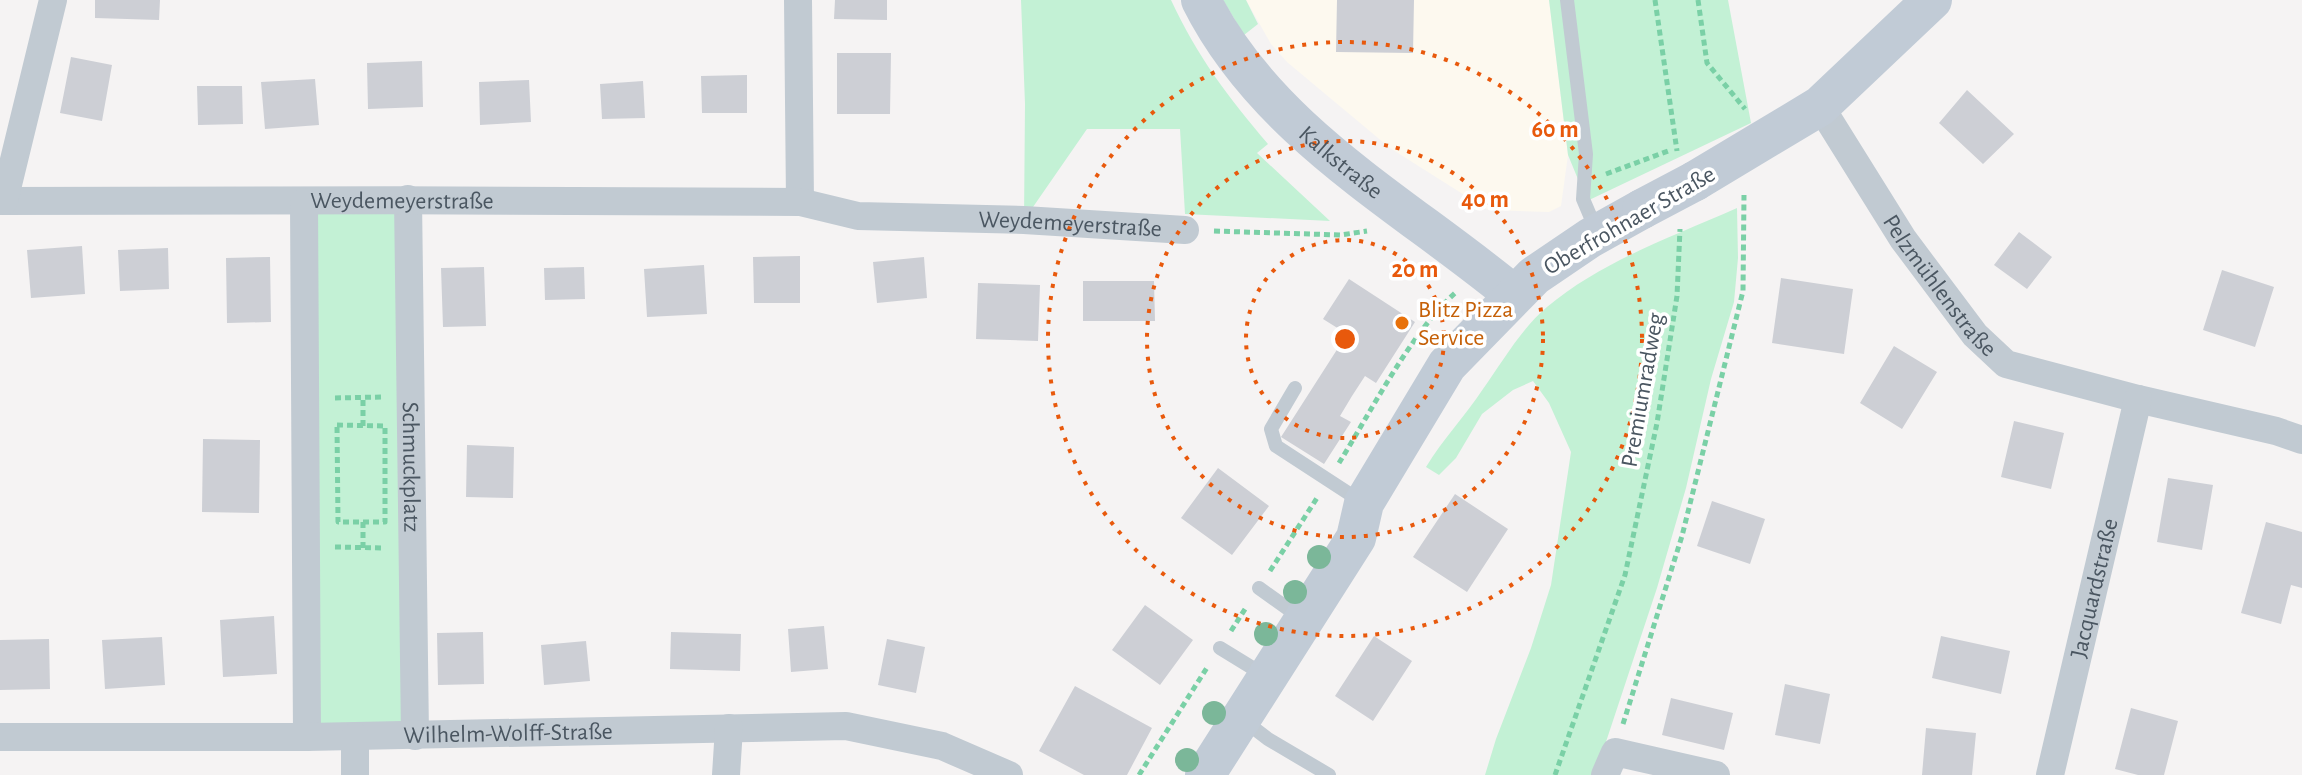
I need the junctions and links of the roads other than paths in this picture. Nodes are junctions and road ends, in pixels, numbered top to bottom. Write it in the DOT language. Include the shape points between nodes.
graph roads {
  1 [pos="53,0"];
  2 [pos="798,0"];
  3 [pos="1201,0"];
  4 [pos="1567,0"];
  5 [pos="1932,0"];
  6 [pos="1820,106"];
  7 [pos="408,199"];
  8 [pos="2,201"];
  9 [pos="304,202"];
  10 [pos="800,202"];
  11 [pos="1185,230"];
  12 [pos="1597,234"];
  13 [pos="1514,295"];
  14 [pos="1295,388"];
  15 [pos="2138,399"];
  16 [pos="2302,440"];
  17 [pos="1364,503"];
  18 [pos="1259,588"];
  19 [pos="1304,619"];
  20 [pos="1220,648"];
  21 [pos="1267,677"];
  22 [pos="1241,718"];
  23 [pos="729,728"];
  24 [pos="415,736"];
  25 [pos="0,737"];
  26 [pos="307,737"];
  27 [pos="355,737"];
  28 [pos="1610,764"];
  29 [pos="355,775"];
  30 [pos="726,775"];
  31 [pos="1009,775"];
  32 [pos="1205,775"];
  33 [pos="1329,775"];
  34 [pos="1716,775"];
  35 [pos="2050,775"];
  1 -- 8 [label="street, Weydemeyerstraße"];
  2 -- 10 [label="street"];
  3 -- 13 [label="main road, Kalkstraße" via="1258,87 1326,151"];
  4 -- 12 [label="lane" via="1586,154 1583,199"];
  5 -- 6 [label="main road, Oberfrohnaer Straße"];
  6 -- 12 [label="main road, Oberfrohnaer Straße, bridge" via="1756,145 1683,163 1642,209"];
  6 -- 15 [label="street, Pelzmühlenstraße" via="1903,239 1975,335 2006,364"];
  7 -- 9 [label="street, Weydemeyerstraße"];
  7 -- 10 [label="street, Weydemeyerstraße"];
  7 -- 24 [label="street, Schmuckplatz"];
  8 -- 9 [label="street, Weydemeyerstraße"];
  9 -- 26 [label="street"];
  10 -- 11 [label="street, Weydemeyerstraße" via="858,216"];
  12 -- 13 [label="main road, Oberfrohnaer Straße"];
  13 -- 17 [label="main road, Oberfrohnaer Straße" via="1447,365"];
  14 -- 17 [label="lane" via="1271,429 1276,446"];
  15 -- 16 [label="street, Pelzmühlenstraße"];
  15 -- 35 [label="street, Jacquardstraße"];
  17 -- 19 [label="main road, Oberfrohnaer Straße" via="1356,538"];
  18 -- 19 [label="lane"];
  19 -- 21 [label="main road, Oberfrohnaer Straße"];
  20 -- 21 [label="lane"];
  21 -- 22 [label="main road, Oberfrohnaer Straße"];
  22 -- 32 [label="main road, Oberfrohnaer Straße"];
  22 -- 33 [label="lane"];
  23 -- 24 [label="street, Wilhelm-Wolff-Straße"];
  23 -- 30 [label="street"];
  23 -- 31 [label="street, Wilhelm-Wolff-Straße" via="846,726 942,746"];
  24 -- 27 [label="street, Wilhelm-Wolff-Straße"];
  25 -- 26 [label="street, Wilhelm-Wolff-Straße"];
  26 -- 27 [label="street, Wilhelm-Wolff-Straße"];
  27 -- 29 [label="street"];
  28 -- 34 [label="street"];
}
